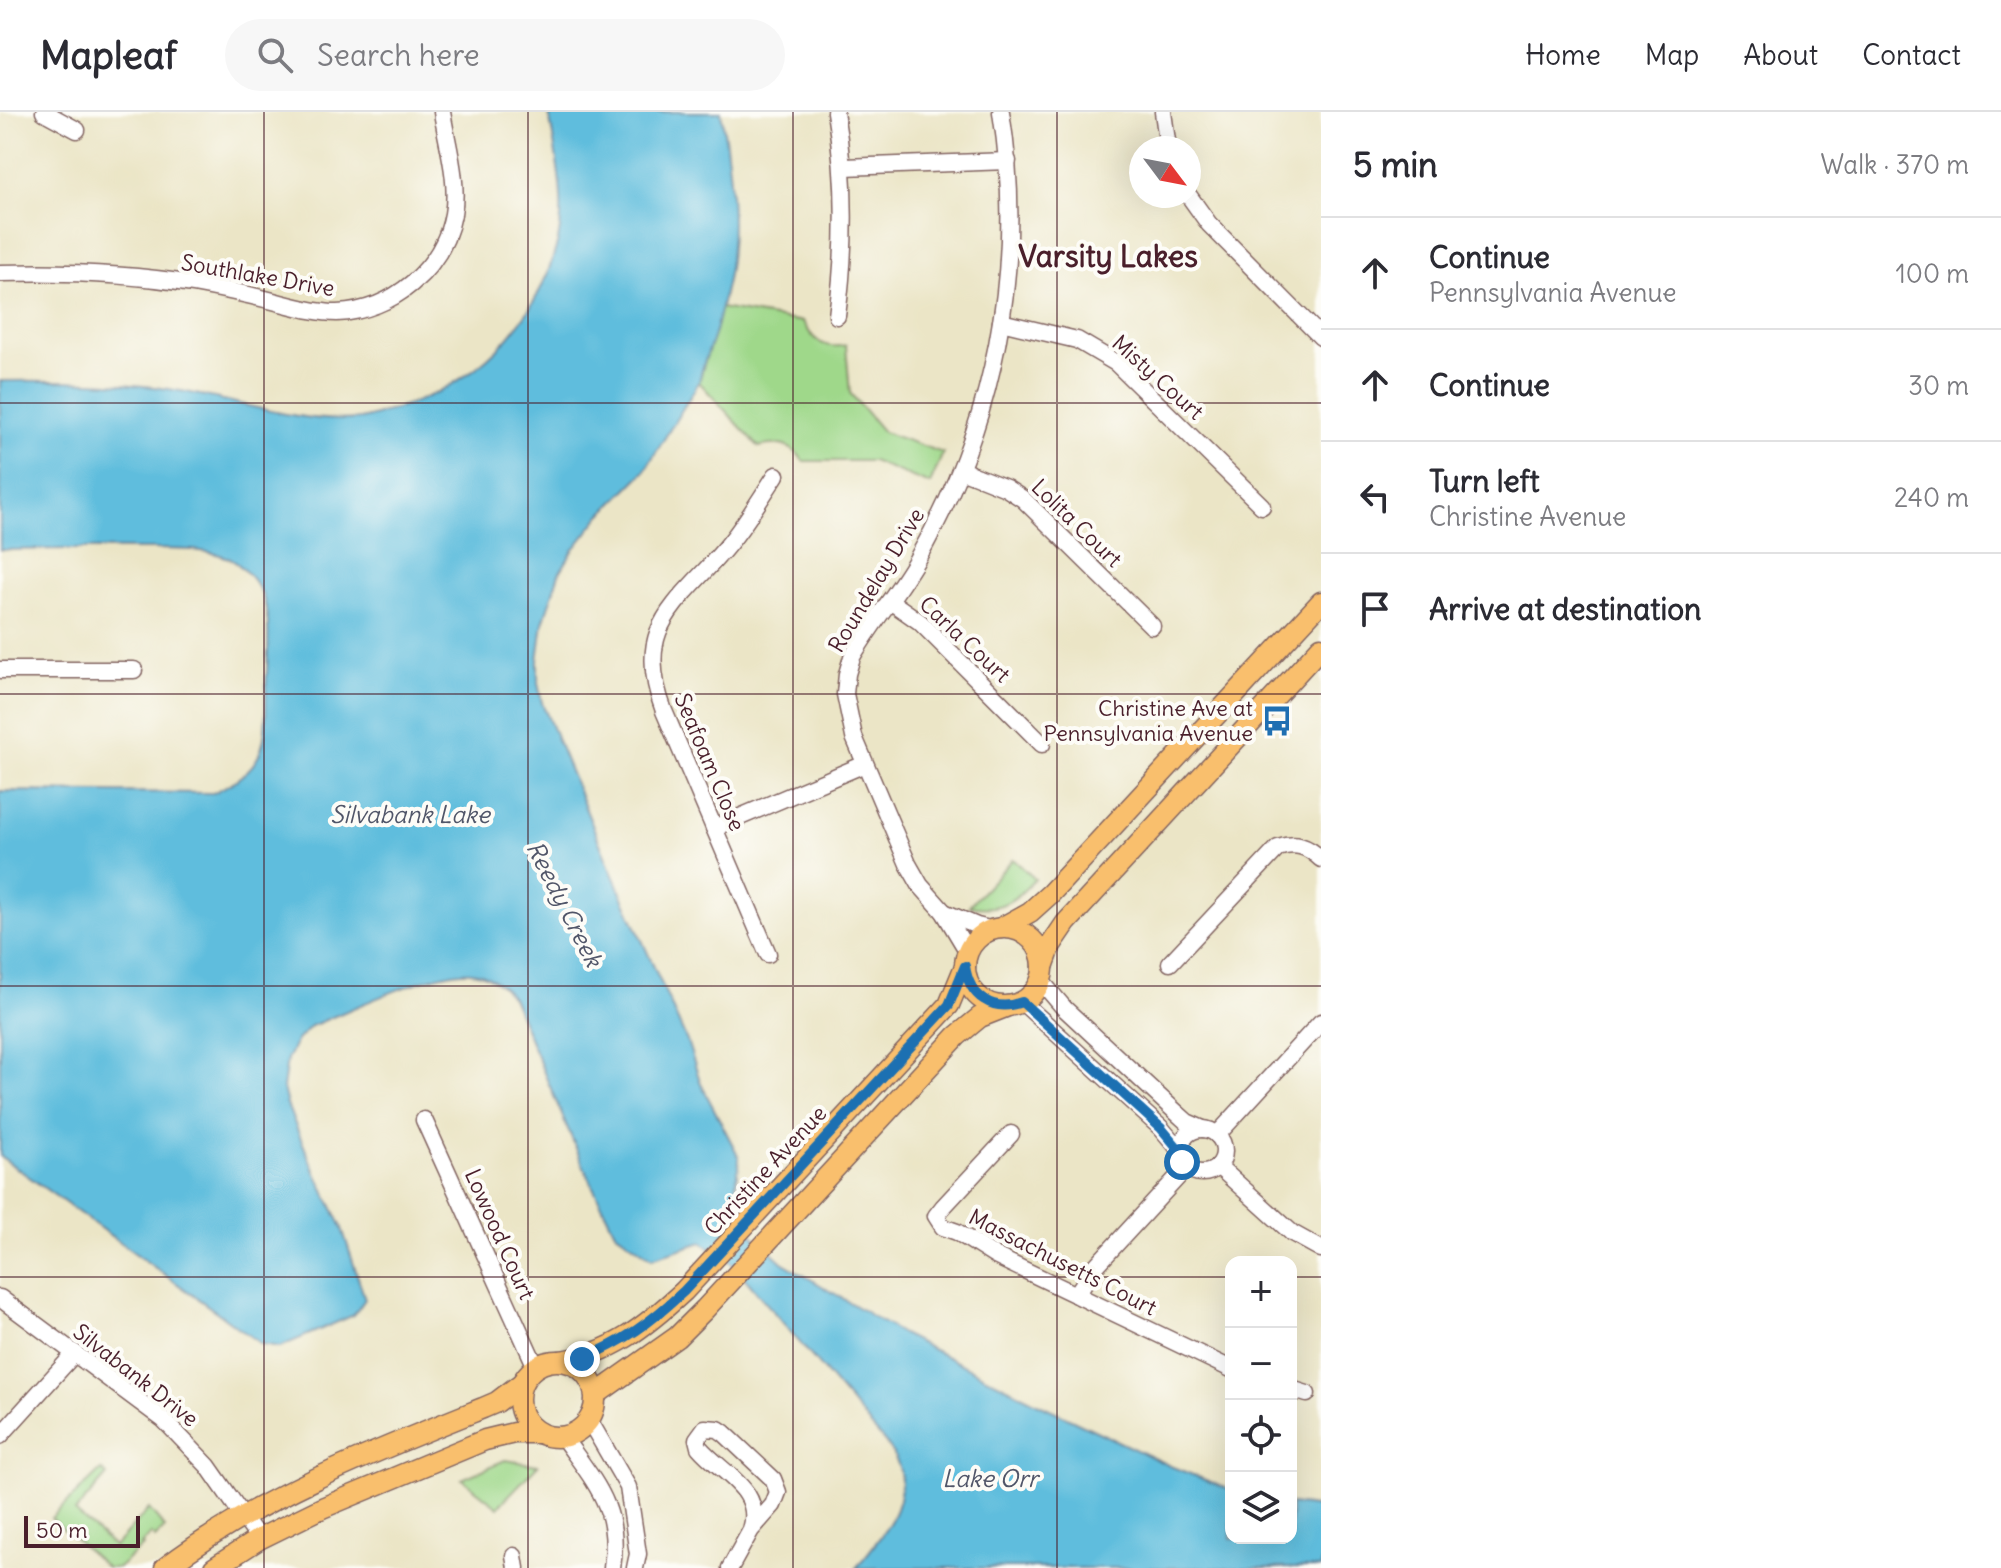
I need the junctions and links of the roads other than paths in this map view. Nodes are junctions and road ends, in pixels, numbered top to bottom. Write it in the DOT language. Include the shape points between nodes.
graph roads {
  1 [pos="44,112"];
  2 [pos="442,112"];
  3 [pos="835,112"];
  4 [pos="1001,112"];
  5 [pos="1163,112"];
  6 [pos="77,130"];
  7 [pos="1166,136"];
  8 [pos="1008,161"];
  9 [pos="844,167"];
  10 [pos="1198,208"];
  11 [pos="0,273"];
  12 [pos="837,316"];
  13 [pos="1001,322"];
  14 [pos="1321,337"];
  15 [pos="961,470"];
  16 [pos="776,475"];
  17 [pos="1262,506"];
  18 [pos="890,601"];
  19 [pos="1321,602"];
  20 [pos="1152,626"];
  21 [pos="1321,647"];
  22 [pos="0,670"];
  23 [pos="134,670"];
  24 [pos="1042,744"];
  25 [pos="865,764"];
  26 [pos="714,828"];
  27 [pos="1321,859"];
  28 [pos="944,912"];
  29 [pos="997,929"];
  30 [pos="768,954"];
  31 [pos="967,959"];
  32 [pos="1170,963"];
  33 [pos="1042,974"];
  34 [pos="1015,1004"];
  35 [pos="1321,1022"];
  36 [pos="424,1120"];
  37 [pos="1210,1132"];
  38 [pos="1011,1134"];
  39 [pos="1183,1161"];
  40 [pos="1218,1166"];
  41 [pos="1321,1249"];
  42 [pos="1076,1295"];
  43 [pos="0,1298"];
  44 [pos="75,1353"];
  45 [pos="560,1361"];
  46 [pos="1225,1366"];
  47 [pos="536,1367"];
  48 [pos="522,1383"];
  49 [pos="595,1395"];
  50 [pos="589,1420"];
  51 [pos="538,1433"];
  52 [pos="0,1436"];
  53 [pos="563,1437"];
  54 [pos="243,1516"];
  55 [pos="753,1528"];
  56 [pos="259,1539"];
  57 [pos="165,1568"];
  58 [pos="214,1568"];
  59 [pos="612,1568"];
  60 [pos="635,1568"];
  61 [pos="730,1568"];
  1 -- 6 [label="street"];
  2 -- 11 [label="street, Southlake Drive" via="454,192 446,239 432,263 389,300 336,313 142,277"];
  3 -- 9 [label="street"];
  4 -- 8 [label="street, Roundelay Drive"];
  5 -- 7 [label="street"];
  8 -- 9 [label="street"];
  8 -- 13 [label="street, Roundelay Drive" via="1010,227"];
  9 -- 12 [label="street" via="845,234"];
  10 -- 14 [label="street"];
  13 -- 15 [label="street, Roundelay Drive" via="989,388"];
  13 -- 17 [label="street, Misty Court" via="1077,340 1116,363"];
  15 -- 18 [label="street, Roundelay Drive" via="926,543"];
  15 -- 20 [label="street, Lolita Court" via="1023,499"];
  16 -- 26 [label="street, Seafoam Close" via="723,551 671,606 656,644 656,690"];
  18 -- 24 [label="street, Carla Court" via="920,622"];
  18 -- 25 [label="street, Roundelay Drive" via="864,635 847,674 847,715"];
  19 -- 29 [label="main road" via="1050,894"];
  21 -- 33 [label="main road" via="1066,923 1051,945"];
  22 -- 23 [label="street"];
  25 -- 26 [label="street"];
  25 -- 28 [label="street, Roundelay Drive" via="908,864"];
  26 -- 30 [label="street, Seafoam Close"];
  27 -- 32 [label="street" via="1304,846 1278,848"];
  28 -- 29 [label="street, Roundelay Drive"];
  28 -- 31 [label="street, Roundelay Drive"];
  29 -- 31 [label="main road" via="974,942"];
  29 -- 33 [label="main road" via="1026,934 1041,954"];
  31 -- 34 [label="main road" via="973,991 995,1005"];
  31 -- 45 [label="main road, Christine Avenue" via="949,1005 712,1262 617,1345 582,1359"];
  33 -- 34 [label="main road" via="1030,997"];
  33 -- 37 [label="street" via="1064,1008 1187,1122"];
  34 -- 39 [label="street" via="1161,1128"];
  34 -- 49 [label="main road" via="980,1017 957,1036 677,1337"];
  35 -- 37 [label="street"];
  36 -- 47 [label="street, Lowood Court"];
  37 -- 39 [label="street" via="1196,1129 1185,1136 1179,1148"];
  37 -- 40 [label="street" via="1224,1146"];
  38 -- 42 [label="street, Massachusetts Court" via="936,1216 943,1227"];
  39 -- 40 [label="street" via="1199,1173"];
  39 -- 42 [label="street"];
  40 -- 41 [label="street" via="1292,1233"];
  42 -- 46 [label="street, Massachusetts Court"];
  43 -- 44 [label="street, Silvabank Drive"];
  44 -- 52 [label="street"];
  44 -- 54 [label="street, Silvabank Drive" via="163,1419 194,1450"];
  45 -- 47 [label="main road"];
  45 -- 49 [label="main road" via="584,1372"];
  47 -- 48 [label="main road"];
  48 -- 51 [label="main road" via="519,1408"];
  48 -- 54 [label="main road" via="497,1402"];
  49 -- 50 [label="main road"];
  50 -- 53 [label="main road"];
  50 -- 60 [label="street" via="628,1487 638,1554"];
  51 -- 53 [label="main road"];
  51 -- 56 [label="main road" via="496,1435"];
  53 -- 59 [label="street" via="613,1519"];
  54 -- 56 [label="street, Silvabank Drive"];
  54 -- 57 [label="main road"];
  55 -- 55 [label="street" via="751,1497 699,1447 697,1439 705,1428 724,1433 777,1485 777,1498"];
  55 -- 61 [label="street"];
  56 -- 58 [label="main road"];
}
